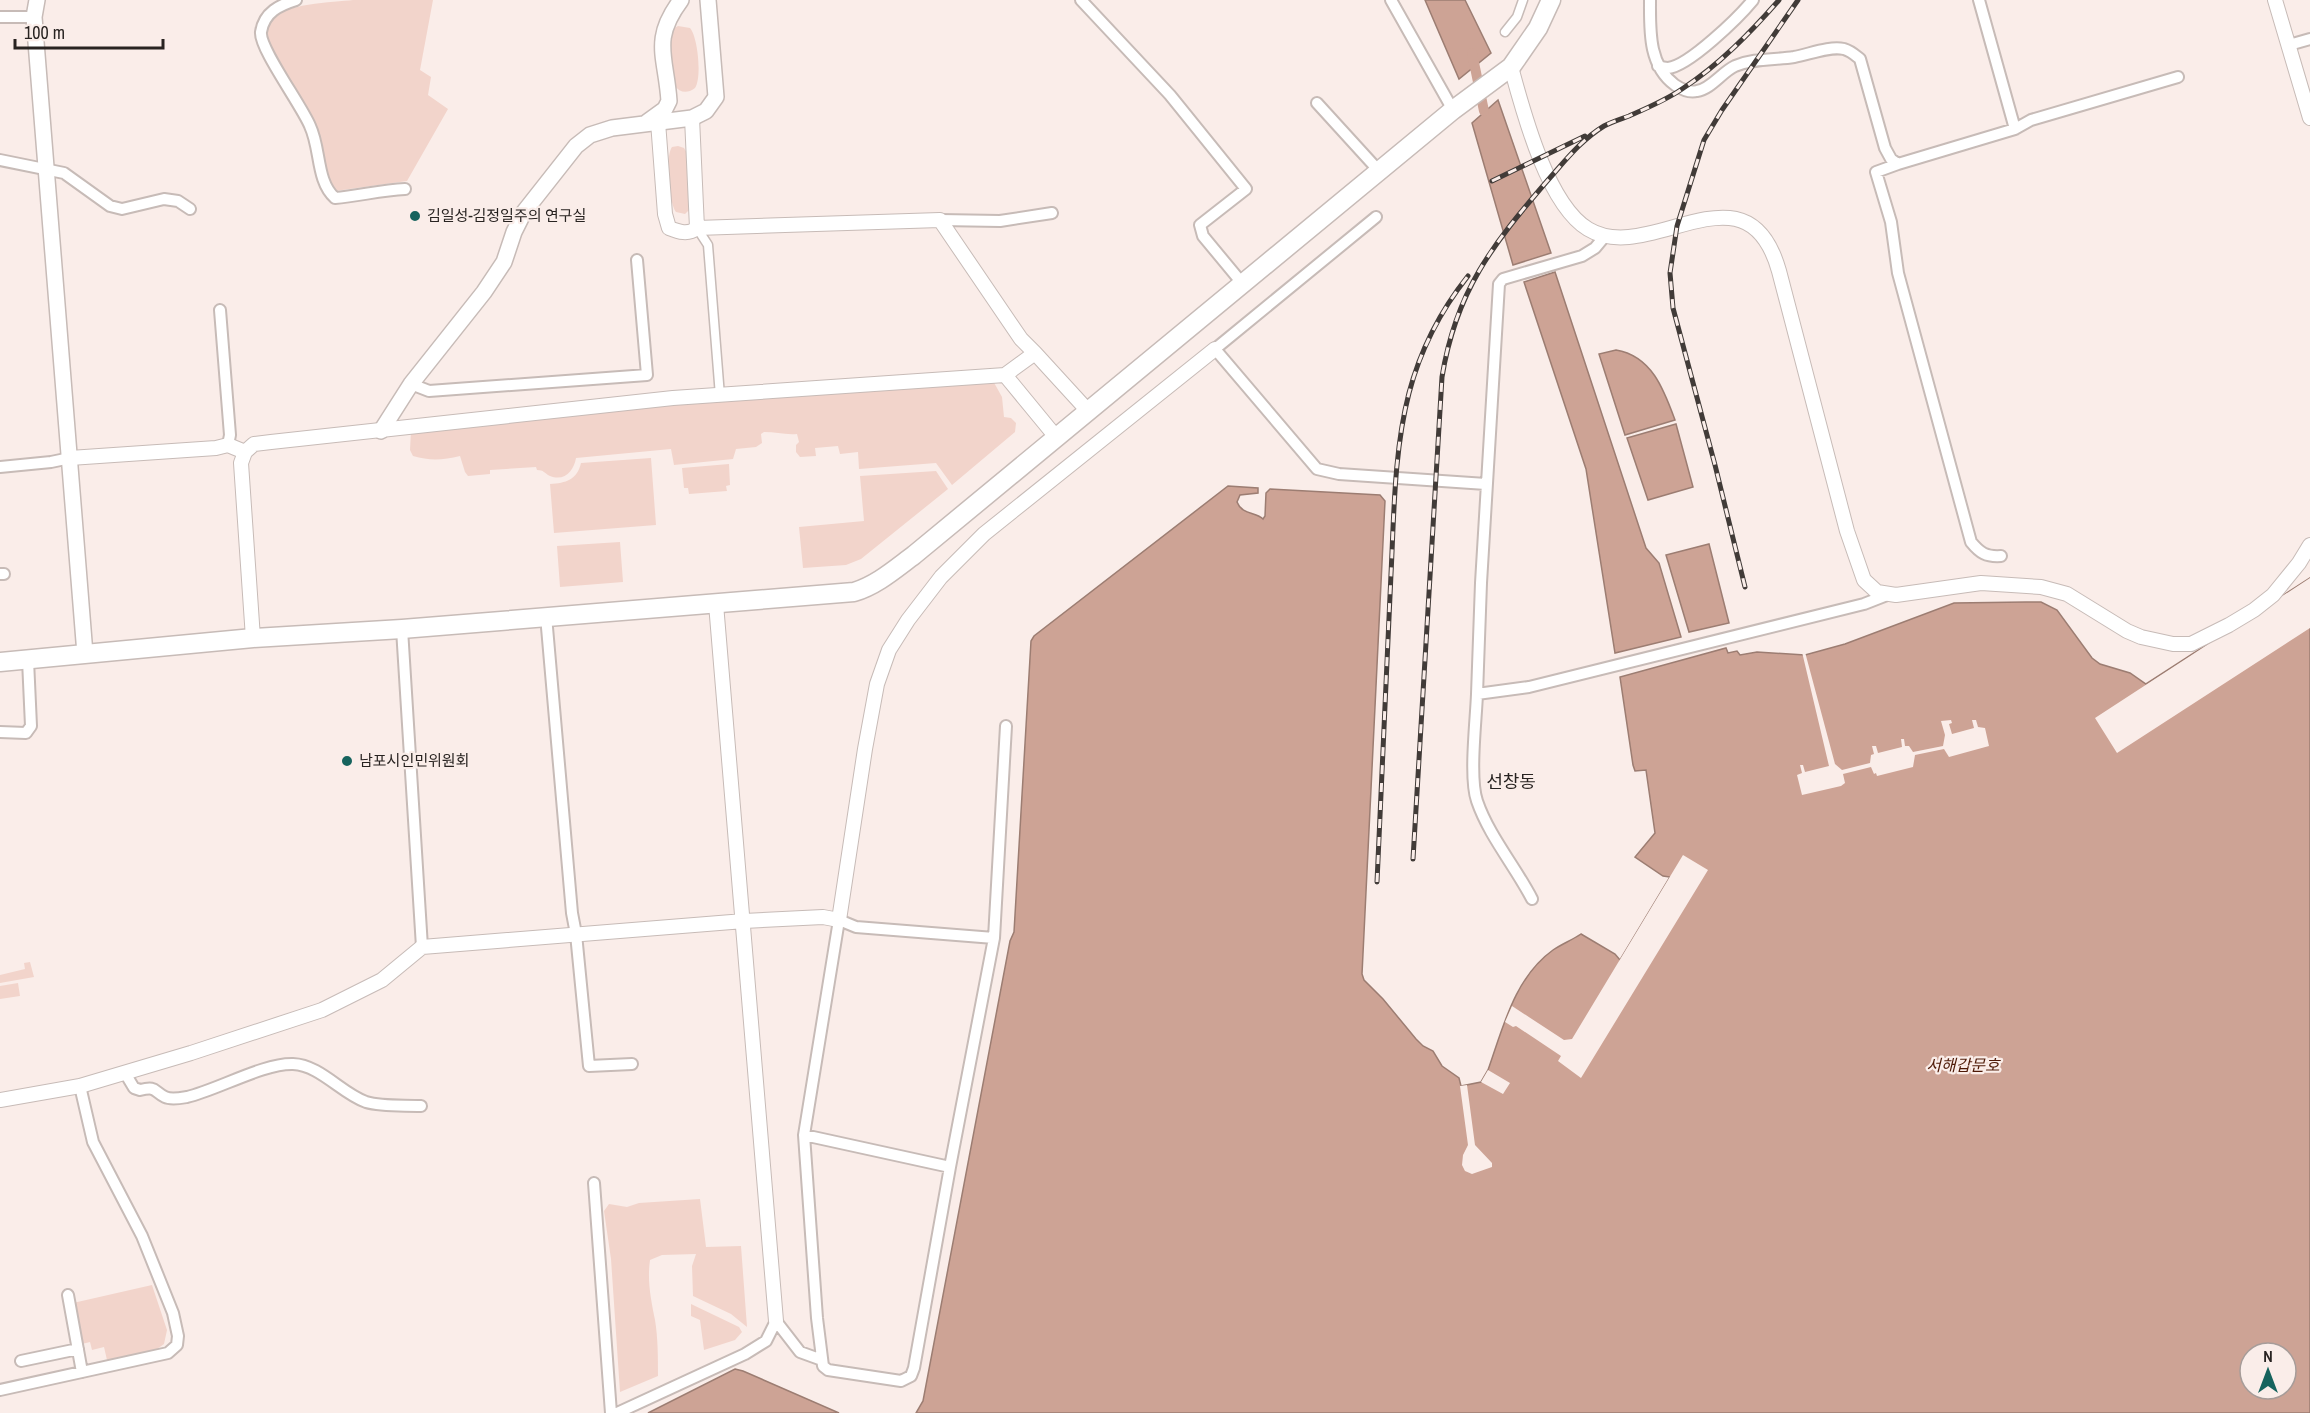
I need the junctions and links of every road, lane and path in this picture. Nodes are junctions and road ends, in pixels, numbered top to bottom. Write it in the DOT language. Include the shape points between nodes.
graph roads {
  1 [pos="296,0"];
  2 [pos="681,0"];
  3 [pos="708,0"];
  4 [pos="1081,0"];
  5 [pos="1392,0"];
  6 [pos="1523,0"];
  7 [pos="1551,0"];
  8 [pos="1650,0"];
  9 [pos="1753,0"];
  10 [pos="1979,0"];
  11 [pos="2276,0"];
  12 [pos="35,5"];
  13 [pos="0,18"];
  14 [pos="1505,32"];
  15 [pos="2310,39"];
  16 [pos="2289,45"];
  17 [pos="1658,66"];
  18 [pos="1505,72"];
  19 [pos="2178,77"];
  20 [pos="1317,104"];
  21 [pos="1460,105"];
  22 [pos="692,118"];
  23 [pos="2310,118"];
  24 [pos="651,123"];
  25 [pos="2015,129"];
  26 [pos="0,160"];
  27 [pos="1898,164"];
  28 [pos="46,169"];
  29 [pos="1379,171"];
  30 [pos="405,189"];
  31 [pos="190,209"];
  32 [pos="1052,213"];
  33 [pos="1376,217"];
  34 [pos="940,220"];
  35 [pos="697,228"];
  36 [pos="1605,236"];
  37 [pos="637,260"];
  38 [pos="1242,283"];
  39 [pos="220,310"];
  40 [pos="1215,349"];
  41 [pos="1035,353"];
  42 [pos="1005,375"];
  43 [pos="411,384"];
  44 [pos="720,396"];
  45 [pos="1089,412"];
  46 [pos="381,431"];
  47 [pos="1056,437"];
  48 [pos="228,445"];
  49 [pos="245,452"];
  50 [pos="70,458"];
  51 [pos="0,467"];
  52 [pos="1486,484"];
  53 [pos="2310,545"];
  54 [pos="2001,556"];
  55 [pos="1887,595"];
  56 [pos="716,604"];
  57 [pos="546,616"];
  58 [pos="402,629"];
  59 [pos="253,638"];
  60 [pos="85,654"];
  61 [pos="28,660"];
  62 [pos="0,662"];
  63 [pos="1477,694"];
  64 [pos="1006,726"];
  65 [pos="0,732"];
  66 [pos="1532,899"];
  67 [pos="839,920"];
  68 [pos="744,921"];
  69 [pos="576,934"];
  70 [pos="994,938"];
  71 [pos="422,947"];
  72 [pos="632,1064"];
  73 [pos="125,1072"];
  74 [pos="80,1086"];
  75 [pos="0,1100"];
  76 [pos="421,1106"];
  77 [pos="804,1135"];
  78 [pos="950,1167"];
  79 [pos="594,1183"];
  80 [pos="68,1295"];
  81 [pos="776,1321"];
  82 [pos="78,1349"];
  83 [pos="822,1360"];
  84 [pos="21,1361"];
  85 [pos="82,1372"];
  86 [pos="0,1390"];
  87 [pos="611,1413"];
  88 [pos="617,1413"];
  1 -- 30 [label="street" via="269,14 261,35 311,127 326,190 335,198"];
  2 -- 24 [label="main road" via="670,15 662,38 669,101"];
  3 -- 22 [label="main road" via="716,97 706,111"];
  4 -- 38 [label="street" via="1170,95 1246,189 1200,225 1203,236"];
  5 -- 21 [label="street"];
  6 -- 14 [label="street"];
  7 -- 18 [label="main road" via="1528,44"];
  8 -- 17 [label="street" via="1650,37"];
  9 -- 17 [label="street" via="1722,33 1681,62 1668,68"];
  10 -- 25 [label="street"];
  11 -- 16 [label="street"];
  12 -- 13 [label="street"];
  12 -- 28 [label="main road"];
  15 -- 16 [label="street"];
  16 -- 23 [label="street"];
  17 -- 27 [label="street" via="1681,89 1697,92 1737,65 1830,50 1852,52 1860,59 1885,148"];
  18 -- 21 [label="main road"];
  18 -- 36 [label="street" via="1550,179 1566,206 1582,225"];
  19 -- 25 [label="street" via="2031,120"];
  20 -- 29 [label="street"];
  21 -- 29 [label="main road"];
  22 -- 24 [label="main road"];
  22 -- 35 [label="street"];
  24 -- 35 [label="street" via="669,228 680,233"];
  24 -- 43 [label="main road" via="601,131 576,146 524,212 504,262 484,292"];
  25 -- 27 [label="street"];
  26 -- 28 [label="street"];
  27 -- 54 [label="street" via="1876,172 1891,222 1898,273 1971,542 1989,557"];
  28 -- 31 [label="street" via="64,173 110,206 122,209 164,199 178,201"];
  28 -- 50 [label="main road"];
  29 -- 38 [label="main road"];
  32 -- 34 [label="street" via="1000,221"];
  33 -- 40 [label="street"];
  34 -- 35 [label="street"];
  34 -- 41 [label="street" via="1021,339"];
  35 -- 44 [label="street" via="708,245"];
  36 -- 52 [label="street" via="1582,256 1503,279 1499,284"];
  36 -- 55 [label="street" via="1635,236 1728,217 1758,231 1775,257 1859,569 1871,588"];
  37 -- 43 [label="street" via="647,375 429,391"];
  38 -- 45 [label="main road"];
  39 -- 48 [label="street"];
  40 -- 52 [label="street" via="1317,469 1339,474"];
  40 -- 67 [label="street" via="984,534 941,576 888,650 877,684 863,759"];
  41 -- 42 [label="street"];
  41 -- 45 [label="street"];
  42 -- 44 [label="street"];
  42 -- 47 [label="street"];
  43 -- 46 [label="main road"];
  44 -- 46 [label="street"];
  45 -- 47 [label="main road"];
  46 -- 49 [label="street" via="254,444"];
  47 -- 56 [label="main road" via="872,585 854,592"];
  48 -- 49 [label="street"];
  48 -- 50 [label="street"];
  49 -- 59 [label="street" via="241,463"];
  50 -- 51 [label="street"];
  50 -- 60 [label="main road"];
  52 -- 63 [label="street"];
  53 -- 55 [label="street" via="2299,564 2267,600 2191,644 2141,637 2067,594 2041,587 1981,583"];
  55 -- 63 [label="street" via="1529,687"];
  56 -- 57 [label="main road"];
  56 -- 68 [label="street"];
  57 -- 58 [label="main road"];
  57 -- 69 [label="street"];
  58 -- 59 [label="main road"];
  58 -- 71 [label="street"];
  59 -- 60 [label="main road"];
  60 -- 61 [label="main road"];
  61 -- 62 [label="main road"];
  61 -- 65 [label="street" via="31,726 26,734"];
  63 -- 66 [label="street" via="1473,784 1477,801"];
  64 -- 70 [label="street"];
  67 -- 68 [label="street" via="823,917"];
  67 -- 70 [label="street" via="856,927"];
  67 -- 77 [label="street"];
  68 -- 69 [label="street"];
  68 -- 81 [label="street"];
  69 -- 71 [label="street"];
  69 -- 72 [label="street" via="589,1066"];
  70 -- 78 [label="street"];
  71 -- 73 [label="street" via="382,980 322,1010"];
  73 -- 74 [label="street"];
  73 -- 76 [label="street" via="134,1088 157,1090 165,1098 174,1099 292,1064 307,1068 365,1102"];
  74 -- 75 [label="street"];
  74 -- 85 [label="street" via="93,1142 142,1236 173,1313 178,1336 177,1345 168,1353"];
  77 -- 78 [label="street"];
  77 -- 83 [label="street"];
  78 -- 83 [label="street" via="911,1376 893,1381 828,1370"];
  79 -- 87 [label="street"];
  80 -- 82 [label="street"];
  81 -- 83 [label="street" via="800,1352"];
  81 -- 88 [label="street" via="766,1341 745,1354"];
  82 -- 84 [label="street"];
  82 -- 85 [label="street"];
  85 -- 86 [label="street"];
}
